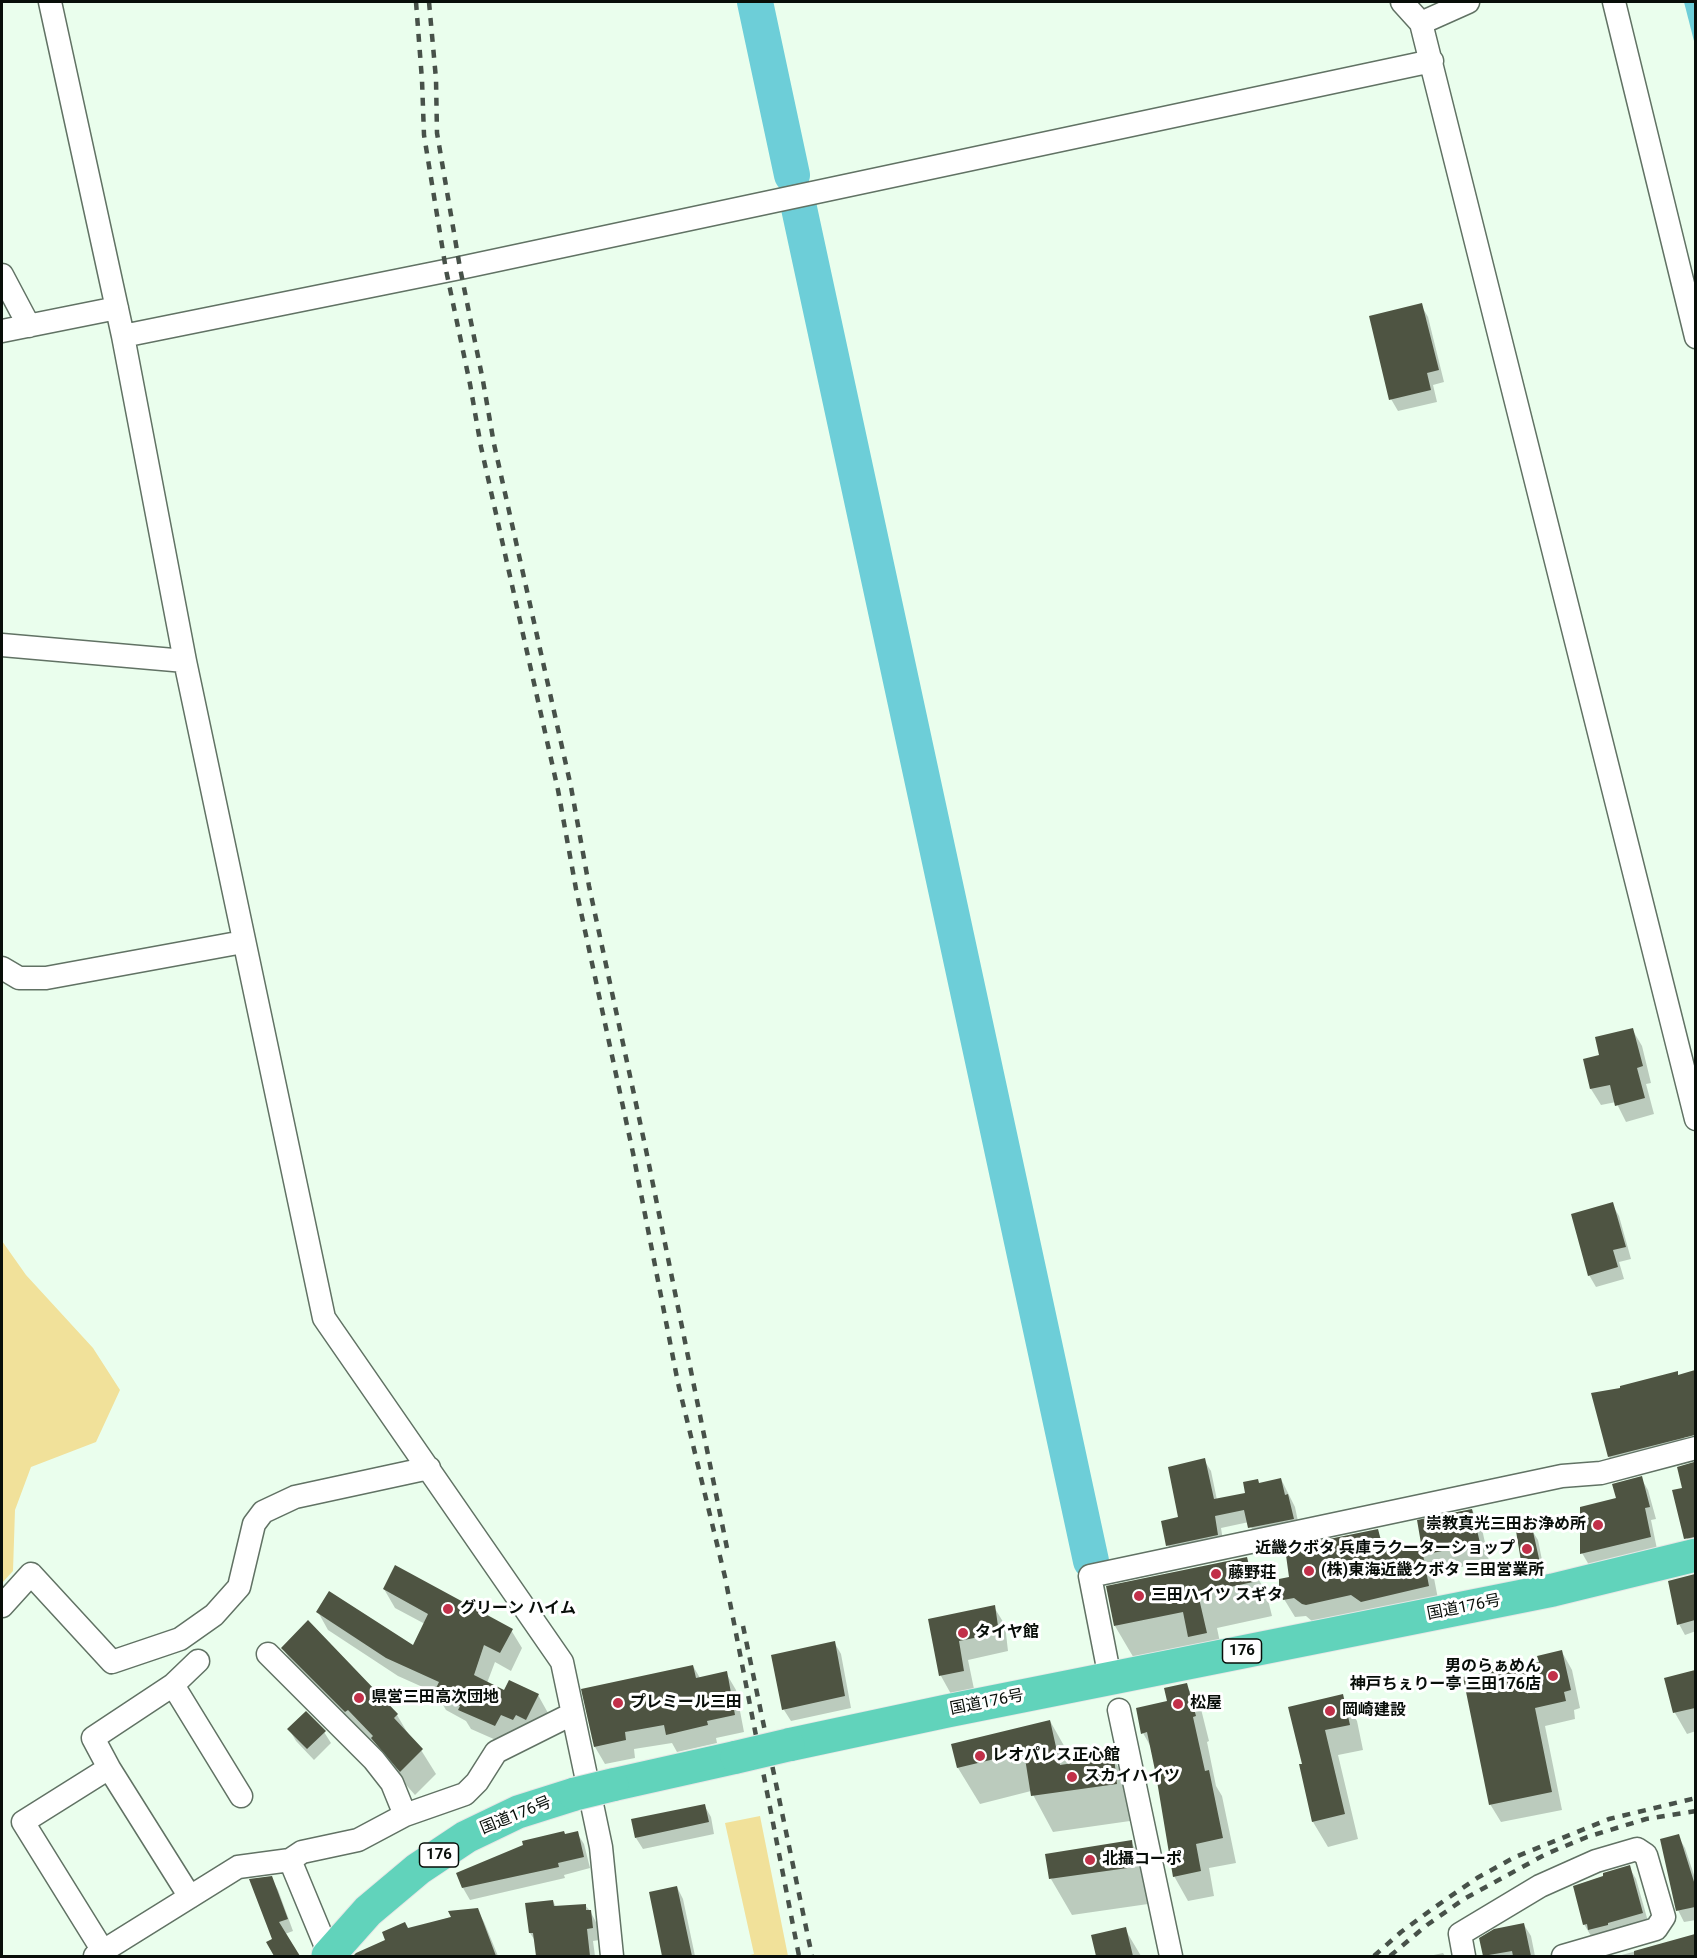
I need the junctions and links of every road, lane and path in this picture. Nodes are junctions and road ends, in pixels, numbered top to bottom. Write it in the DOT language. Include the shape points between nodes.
graph roads {
  1 [pos="50,2"];
  2 [pos="1402,2"];
  3 [pos="1468,2"];
  4 [pos="1614,2"];
  5 [pos="1421,23"];
  6 [pos="1432,61"];
  7 [pos="2,275"];
  8 [pos="117,309"];
  9 [pos="29,326"];
  10 [pos="2,331"];
  11 [pos="123,336"];
  12 [pos="1695,337"];
  13 [pos="2,645"];
  14 [pos="185,661"];
  15 [pos="243,942"];
  16 [pos="2,969"];
  17 [pos="1695,1119"];
  18 [pos="1695,1448"];
  19 [pos="429,1468"];
  20 [pos="1695,1555"];
  21 [pos="2,1606"];
  22 [pos="268,1654"];
  23 [pos="198,1661"];
  24 [pos="1108,1668"];
  25 [pos="173,1685"];
  26 [pos="1119,1710"];
  27 [pos="572,1714"];
  28 [pos="109,1768"];
  29 [pos="241,1796"];
  30 [pos="405,1815"];
  31 [pos="290,1860"];
  32 [pos="190,1897"];
  33 [pos="99,1954"];
  34 [pos="329,1955"];
  35 [pos="612,1956"];
  36 [pos="1171,1956"];
  37 [pos="1464,1956"];
  38 [pos="1563,1956"];
  1 -- 8 [label="street"];
  2 -- 5 [label="street"];
  3 -- 5 [label="street"];
  4 -- 12 [label="street"];
  5 -- 6 [label="street"];
  6 -- 11 [label="street"];
  6 -- 17 [label="street"];
  7 -- 9 [label="street"];
  8 -- 9 [label="street"];
  8 -- 11 [label="street"];
  9 -- 10 [label="street"];
  11 -- 14 [label="street"];
  13 -- 14 [label="street"];
  14 -- 15 [label="street"];
  15 -- 16 [label="street" via="46,978 19,978"];
  15 -- 19 [label="street" via="324,1317"];
  18 -- 24 [label="street" via="1601,1473 1562,1476 1090,1576"];
  19 -- 21 [label="street" via="296,1497 263,1512 254,1524 239,1587 214,1615 180,1639 112,1662 31,1574"];
  19 -- 27 [label="street" via="562,1662"];
  20 -- 34 [label="highway, 国道176号 / 176, bridge" via="1553,1590 958,1709 575,1794 518,1812 418,1869 368,1911"];
  22 -- 30 [label="street" via="374,1760 392,1783"];
  23 -- 25 [label="street"];
  25 -- 28 [label="street" via="93,1738"];
  25 -- 29 [label="street"];
  26 -- 36 [label="street"];
  27 -- 30 [label="street" via="496,1752 465,1794"];
  27 -- 35 [label="street" via="601,1847"];
  28 -- 32 [label="street"];
  28 -- 33 [label="street" via="22,1822"];
  30 -- 31 [label="street" via="358,1840 302,1852"];
  31 -- 32 [label="street" via="238,1868"];
  31 -- 34 [label="street"];
  32 -- 33 [label="street"];
  37 -- 38 [label="street" via="1460,1934 1540,1886 1606,1858 1637,1849 1646,1855 1665,1917 1656,1929"];
}
